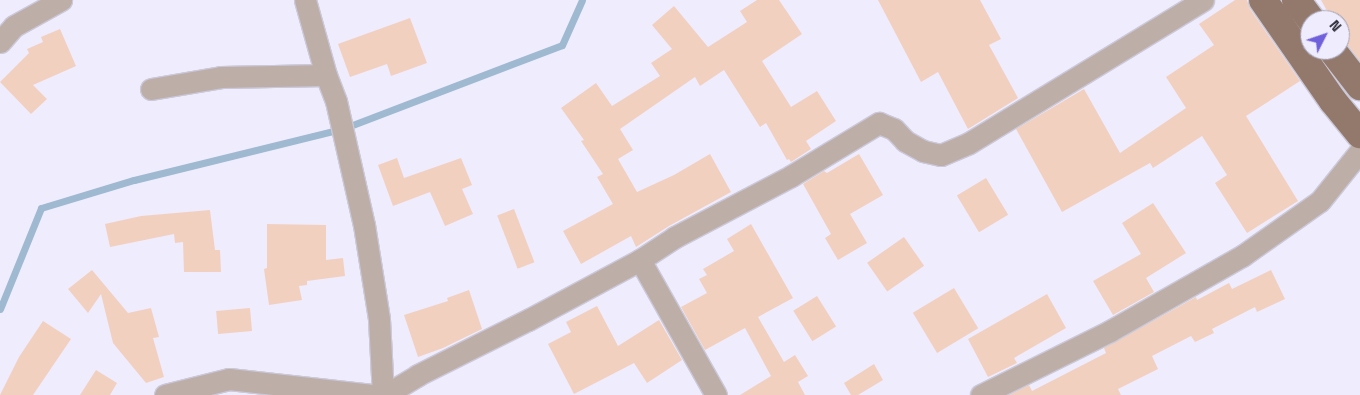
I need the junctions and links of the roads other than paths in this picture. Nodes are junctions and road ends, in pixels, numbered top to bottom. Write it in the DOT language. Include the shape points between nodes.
graph roads {
  1 [pos="61,0"];
  2 [pos="305,0"];
  3 [pos="1203,0"];
  4 [pos="1263,0"];
  5 [pos="0,42"];
  6 [pos="1340,60"];
  7 [pos="326,75"];
  8 [pos="1360,86"];
  9 [pos="151,89"];
  10 [pos="1360,134"];
  11 [pos="1360,151"];
  12 [pos="640,260"];
  13 [pos="166,395"];
  14 [pos="372,395"];
  15 [pos="384,395"];
  16 [pos="716,395"];
  17 [pos="981,395"];
  1 -- 5 [label="street" via="14,26"];
  2 -- 7 [label="street"];
  3 -- 12 [label="street" via="969,143 941,155 923,151 905,141 894,129 879,123 791,176 675,237"];
  4 -- 10 [label="main road" via="1333,101"];
  6 -- 8 [label="main road"];
  7 -- 9 [label="street" via="221,77"];
  7 -- 15 [label="street" via="336,101 364,225 379,319"];
  11 -- 17 [label="street" via="1320,201 1242,256 1110,331"];
  12 -- 15 [label="street"];
  12 -- 16 [label="street"];
  13 -- 14 [label="street" via="229,379"];
}
